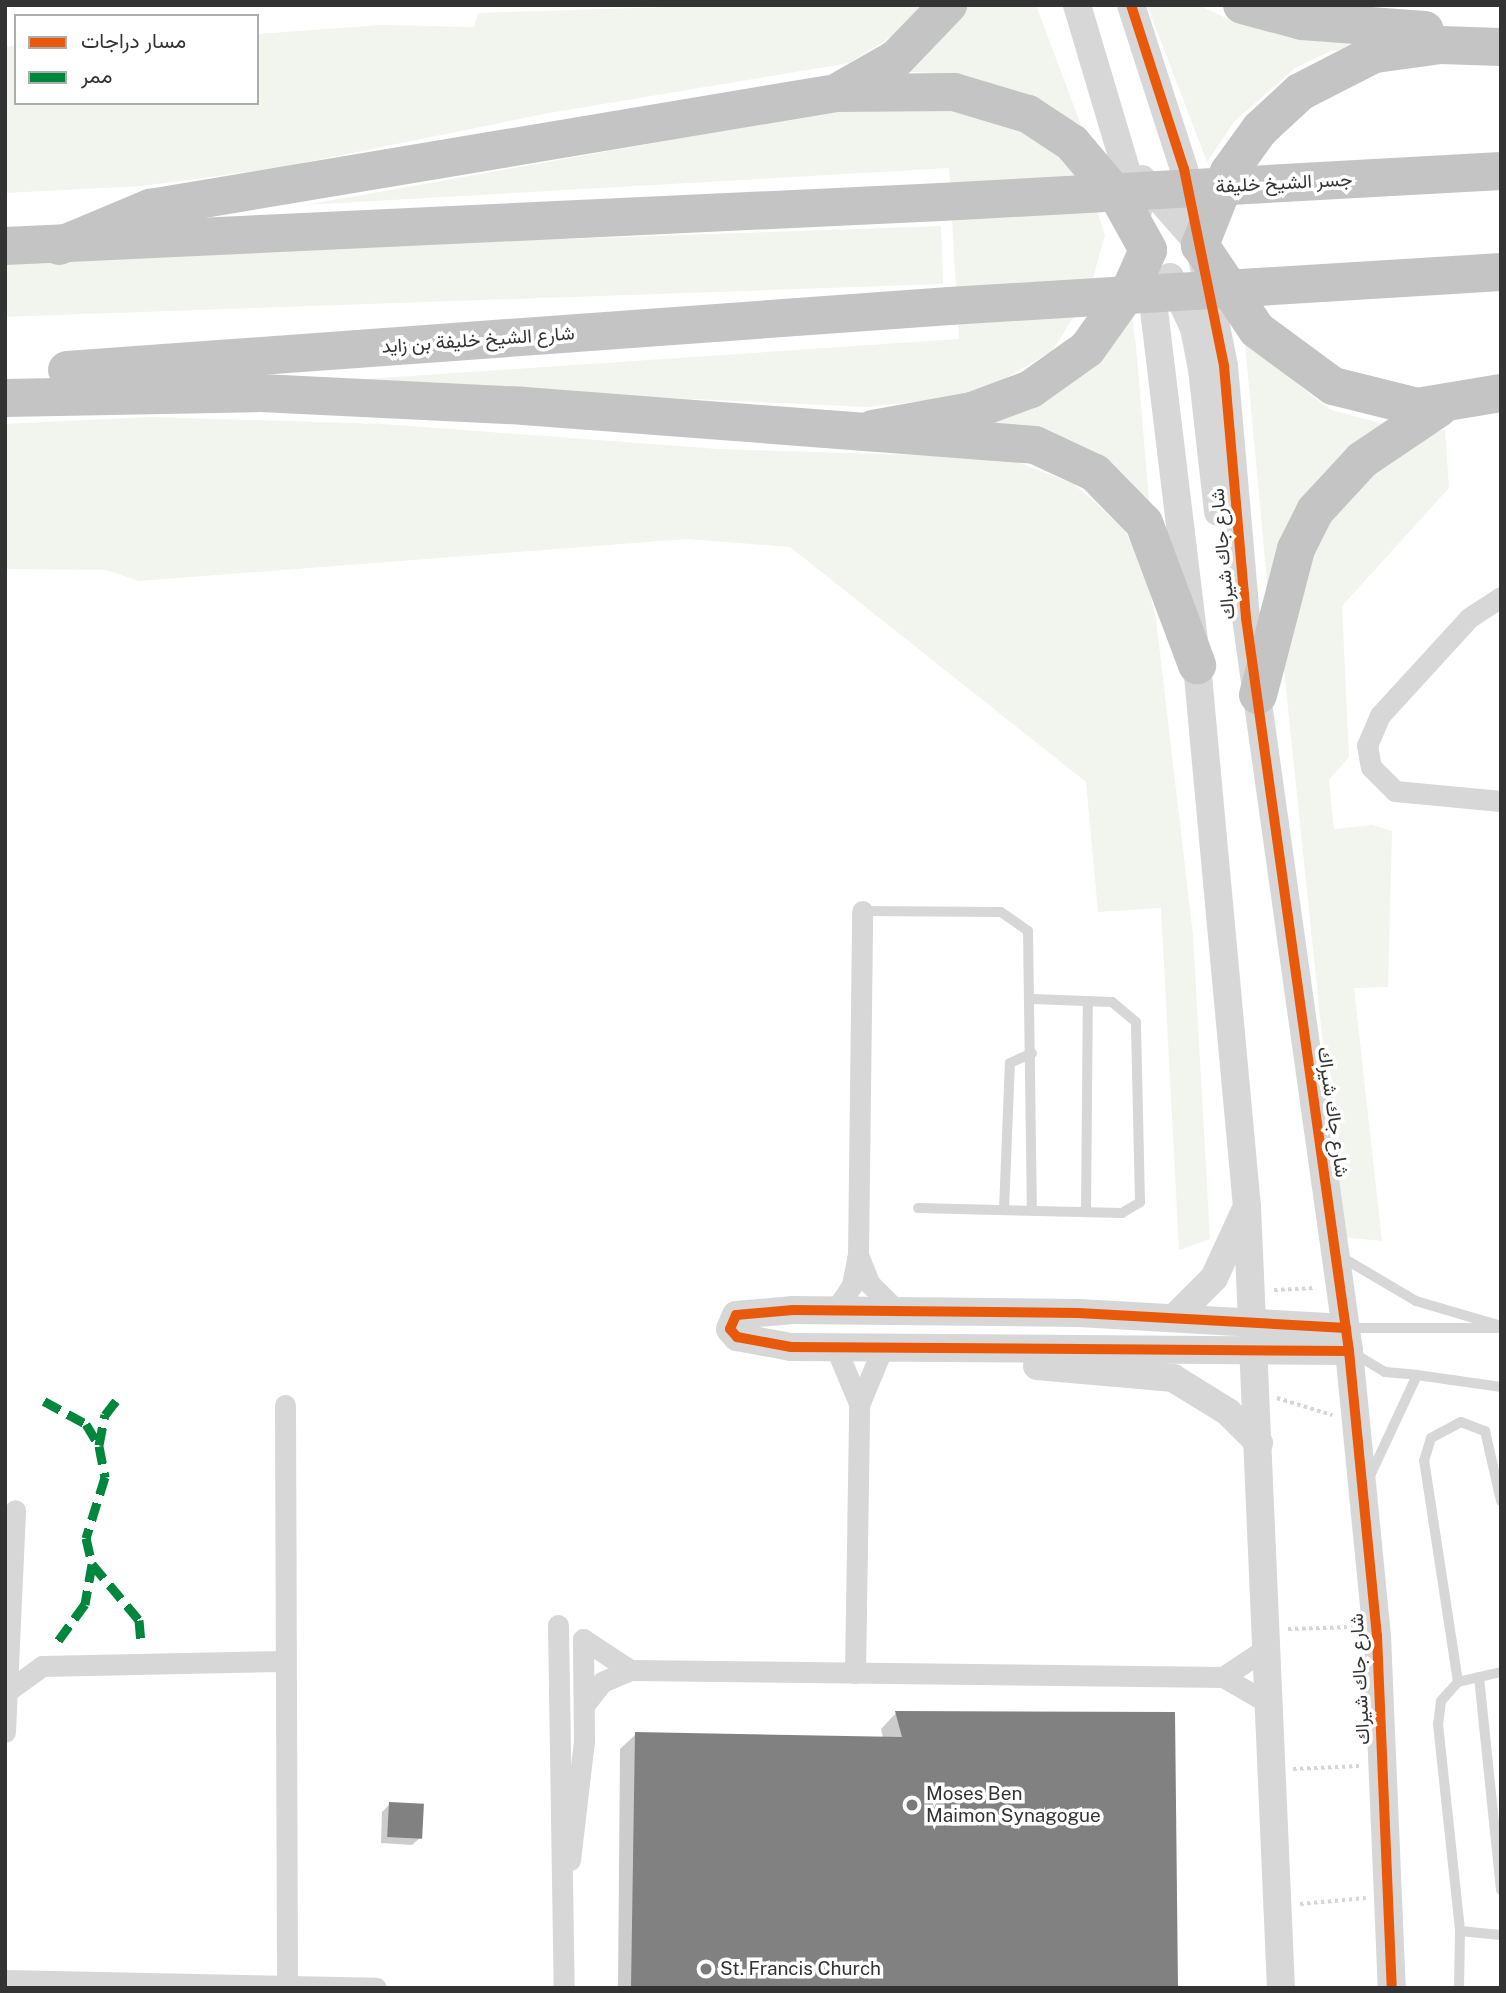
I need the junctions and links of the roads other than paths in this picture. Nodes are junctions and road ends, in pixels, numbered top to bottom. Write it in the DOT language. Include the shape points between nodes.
graph roads {
  1 [pos="948,5"];
  2 [pos="1077,5"];
  3 [pos="1131,5"];
  4 [pos="1242,5"];
  5 [pos="1382,40"];
  6 [pos="1491,46"];
  7 [pos="836,93"];
  8 [pos="1124,156"];
  9 [pos="1184,169"];
  10 [pos="1501,171"];
  11 [pos="1166,210"];
  12 [pos="1200,245"];
  13 [pos="5,246"];
  14 [pos="59,246"];
  15 [pos="1147,250"];
  16 [pos="1501,272"];
  17 [pos="1177,285"];
  18 [pos="1155,332"];
  19 [pos="5,374"];
  20 [pos="1501,393"];
  21 [pos="5,398"];
  22 [pos="1439,408"];
  23 [pos="873,429"];
  24 [pos="1501,597"];
  25 [pos="1246,618"];
  26 [pos="1197,665"];
  27 [pos="1258,695"];
  28 [pos="1501,801"];
  29 [pos="862,911"];
  30 [pos="1033,999"];
  31 [pos="1088,1001"];
  32 [pos="1032,1054"];
  33 [pos="1247,1207"];
  34 [pos="918,1208"];
  35 [pos="1004,1210"];
  36 [pos="1032,1210"];
  37 [pos="1086,1212"];
  38 [pos="1335,1254"];
  39 [pos="858,1255"];
  40 [pos="834,1311"];
  41 [pos="898,1312"];
  42 [pos="1175,1317"];
  43 [pos="1251,1321"];
  44 [pos="1501,1327"];
  45 [pos="1348,1339"];
  46 [pos="835,1346"];
  47 [pos="883,1347"];
  48 [pos="972,1348"];
  49 [pos="1252,1350"];
  50 [pos="1417,1375"];
  51 [pos="1501,1387"];
  52 [pos="285,1405"];
  53 [pos="859,1405"];
  54 [pos="1259,1443"];
  55 [pos="1363,1492"];
  56 [pos="1501,1501"];
  57 [pos="15,1510"];
  58 [pos="558,1625"];
  59 [pos="1265,1639"];
  60 [pos="13,1643"];
  61 [pos="285,1661"];
  62 [pos="42,1665"];
  63 [pos="630,1670"];
  64 [pos="1501,1672"];
  65 [pos="855,1673"];
  66 [pos="1223,1676"];
  67 [pos="1479,1677"];
  68 [pos="1458,1682"];
  69 [pos="9,1689"];
  70 [pos="1268,1703"];
  71 [pos="584,1704"];
  72 [pos="5,1732"];
  73 [pos="1501,1890"];
  74 [pos="563,1892"];
  75 [pos="1460,1931"];
  76 [pos="1501,1935"];
  77 [pos="5,1980"];
  78 [pos="287,1986"];
  79 [pos="376,1988"];
  80 [pos="564,1988"];
  81 [pos="1281,1988"];
  82 [pos="1392,1988"];
  83 [pos="1460,1988"];
  1 -- 7 [label="highway" via="897,58"];
  2 -- 8 [label="street, شارع جاك شيراك"];
  3 -- 9 [label="street, شارع جاك شيراك"];
  4 -- 5 [label="highway"];
  5 -- 6 [label="highway"];
  5 -- 12 [label="highway" via="1307,87 1260,129 1229,172"];
  7 -- 14 [label="highway" via="150,208"];
  7 -- 15 [label="highway" via="954,92 1028,114 1090,160"];
  8 -- 11 [label="street"];
  8 -- 15 [label="street, شارع جاك شيراك"];
  9 -- 11 [label="street"];
  9 -- 12 [label="street, شارع جاك شيراك"];
  10 -- 14 [label="highway, جسر الشيخ خليفة, bridge"];
  11 -- 12 [label="street"];
  11 -- 15 [label="street"];
  12 -- 17 [label="street"];
  12 -- 22 [label="highway" via="1240,311 1295,364 1353,394"];
  12 -- 25 [label="street, شارع جاك شيراك" via="1224,366"];
  13 -- 14 [label="highway"];
  15 -- 17 [label="street"];
  15 -- 18 [label="street, شارع جاك شيراك"];
  15 -- 23 [label="highway" via="1111,321 1054,376 972,411"];
  16 -- 19 [label="highway, شارع الشيخ خليفة بن زايد, bridge" via="950,306"];
  17 -- 18 [label="street"];
  17 -- 25 [label="street" via="1202,369 1226,589"];
  18 -- 26 [label="street, شارع جاك شيراك"];
  20 -- 22 [label="highway"];
  21 -- 23 [label="highway" via="261,393"];
  22 -- 27 [label="highway" via="1362,460 1315,511 1296,549"];
  23 -- 26 [label="highway" via="1013,440 1056,452 1095,472 1130,504 1155,543"];
  24 -- 28 [label="street" via="1469,618 1397,696 1373,724 1367,745 1371,767 1395,791"];
  25 -- 27 [label="street, شارع جاك شيراك"];
  26 -- 33 [label="street, شارع جاك شيراك"];
  27 -- 38 [label="street, شارع جاك شيراك"];
  29 -- 30 [label="lane" via="1009,915 1032,939"];
  29 -- 39 [label="street"];
  30 -- 31 [label="lane"];
  30 -- 32 [label="lane"];
  31 -- 37 [label="lane"];
  31 -- 37 [label="lane" via="1120,1005 1138,1030 1142,1191 1127,1212"];
  32 -- 35 [label="lane" via="1010,1063"];
  32 -- 36 [label="lane"];
  33 -- 42 [label="street" via="1214,1278"];
  33 -- 43 [label="street, شارع جاك شيراك"];
  34 -- 35 [label="lane"];
  35 -- 36 [label="lane"];
  36 -- 37 [label="lane"];
  38 -- 44 [label="lane" via="1416,1301"];
  38 -- 45 [label="street, شارع جاك شيراك"];
  39 -- 40 [label="street" via="852,1285"];
  39 -- 41 [label="street" via="870,1284"];
  40 -- 41 [label="street"];
  40 -- 46 [label="street" via="741,1314 730,1329 737,1337 792,1347"];
  41 -- 42 [label="street"];
  42 -- 43 [label="street"];
  43 -- 45 [label="street"];
  43 -- 49 [label="street, شارع جاك شيراك"];
  44 -- 45 [label="lane"];
  45 -- 49 [label="street"];
  45 -- 50 [label="lane" via="1385,1372"];
  45 -- 55 [label="street, شارع جاك شيراك"];
  46 -- 47 [label="street"];
  46 -- 53 [label="street"];
  47 -- 48 [label="street"];
  47 -- 53 [label="street"];
  48 -- 49 [label="street"];
  48 -- 54 [label="street" via="1017,1366 1172,1378 1228,1412"];
  49 -- 54 [label="street, شارع جاك شيراك"];
  50 -- 51 [label="lane"];
  50 -- 55 [label="lane"];
  52 -- 61 [label="street"];
  53 -- 65 [label="street"];
  54 -- 59 [label="street, شارع جاك شيراك"];
  55 -- 82 [label="street, شارع جاك شيراك" via="1376,1626"];
  56 -- 68 [label="lane" via="1485,1431 1461,1422 1431,1438 1424,1461"];
  57 -- 60 [label="street"];
  58 -- 74 [label="street"];
  59 -- 66 [label="street"];
  59 -- 70 [label="street, شارع جاك شيراك"];
  60 -- 62 [label="street"];
  60 -- 69 [label="street"];
  61 -- 62 [label="street"];
  61 -- 78 [label="street"];
  62 -- 69 [label="street"];
  63 -- 65 [label="street"];
  63 -- 71 [label="street" via="602,1682"];
  63 -- 71 [label="street" via="583,1639"];
  64 -- 67 [label="lane"];
  65 -- 66 [label="street"];
  66 -- 70 [label="street"];
  67 -- 68 [label="lane"];
  67 -- 73 [label="lane"];
  68 -- 75 [label="lane" via="1441,1701 1438,1724"];
  69 -- 72 [label="street"];
  70 -- 81 [label="street, شارع جاك شيراك"];
  71 -- 74 [label="street" via="573,1849"];
  74 -- 80 [label="street"];
  75 -- 76 [label="lane"];
  75 -- 83 [label="lane"];
  77 -- 78 [label="street"];
  78 -- 79 [label="street"];
}
